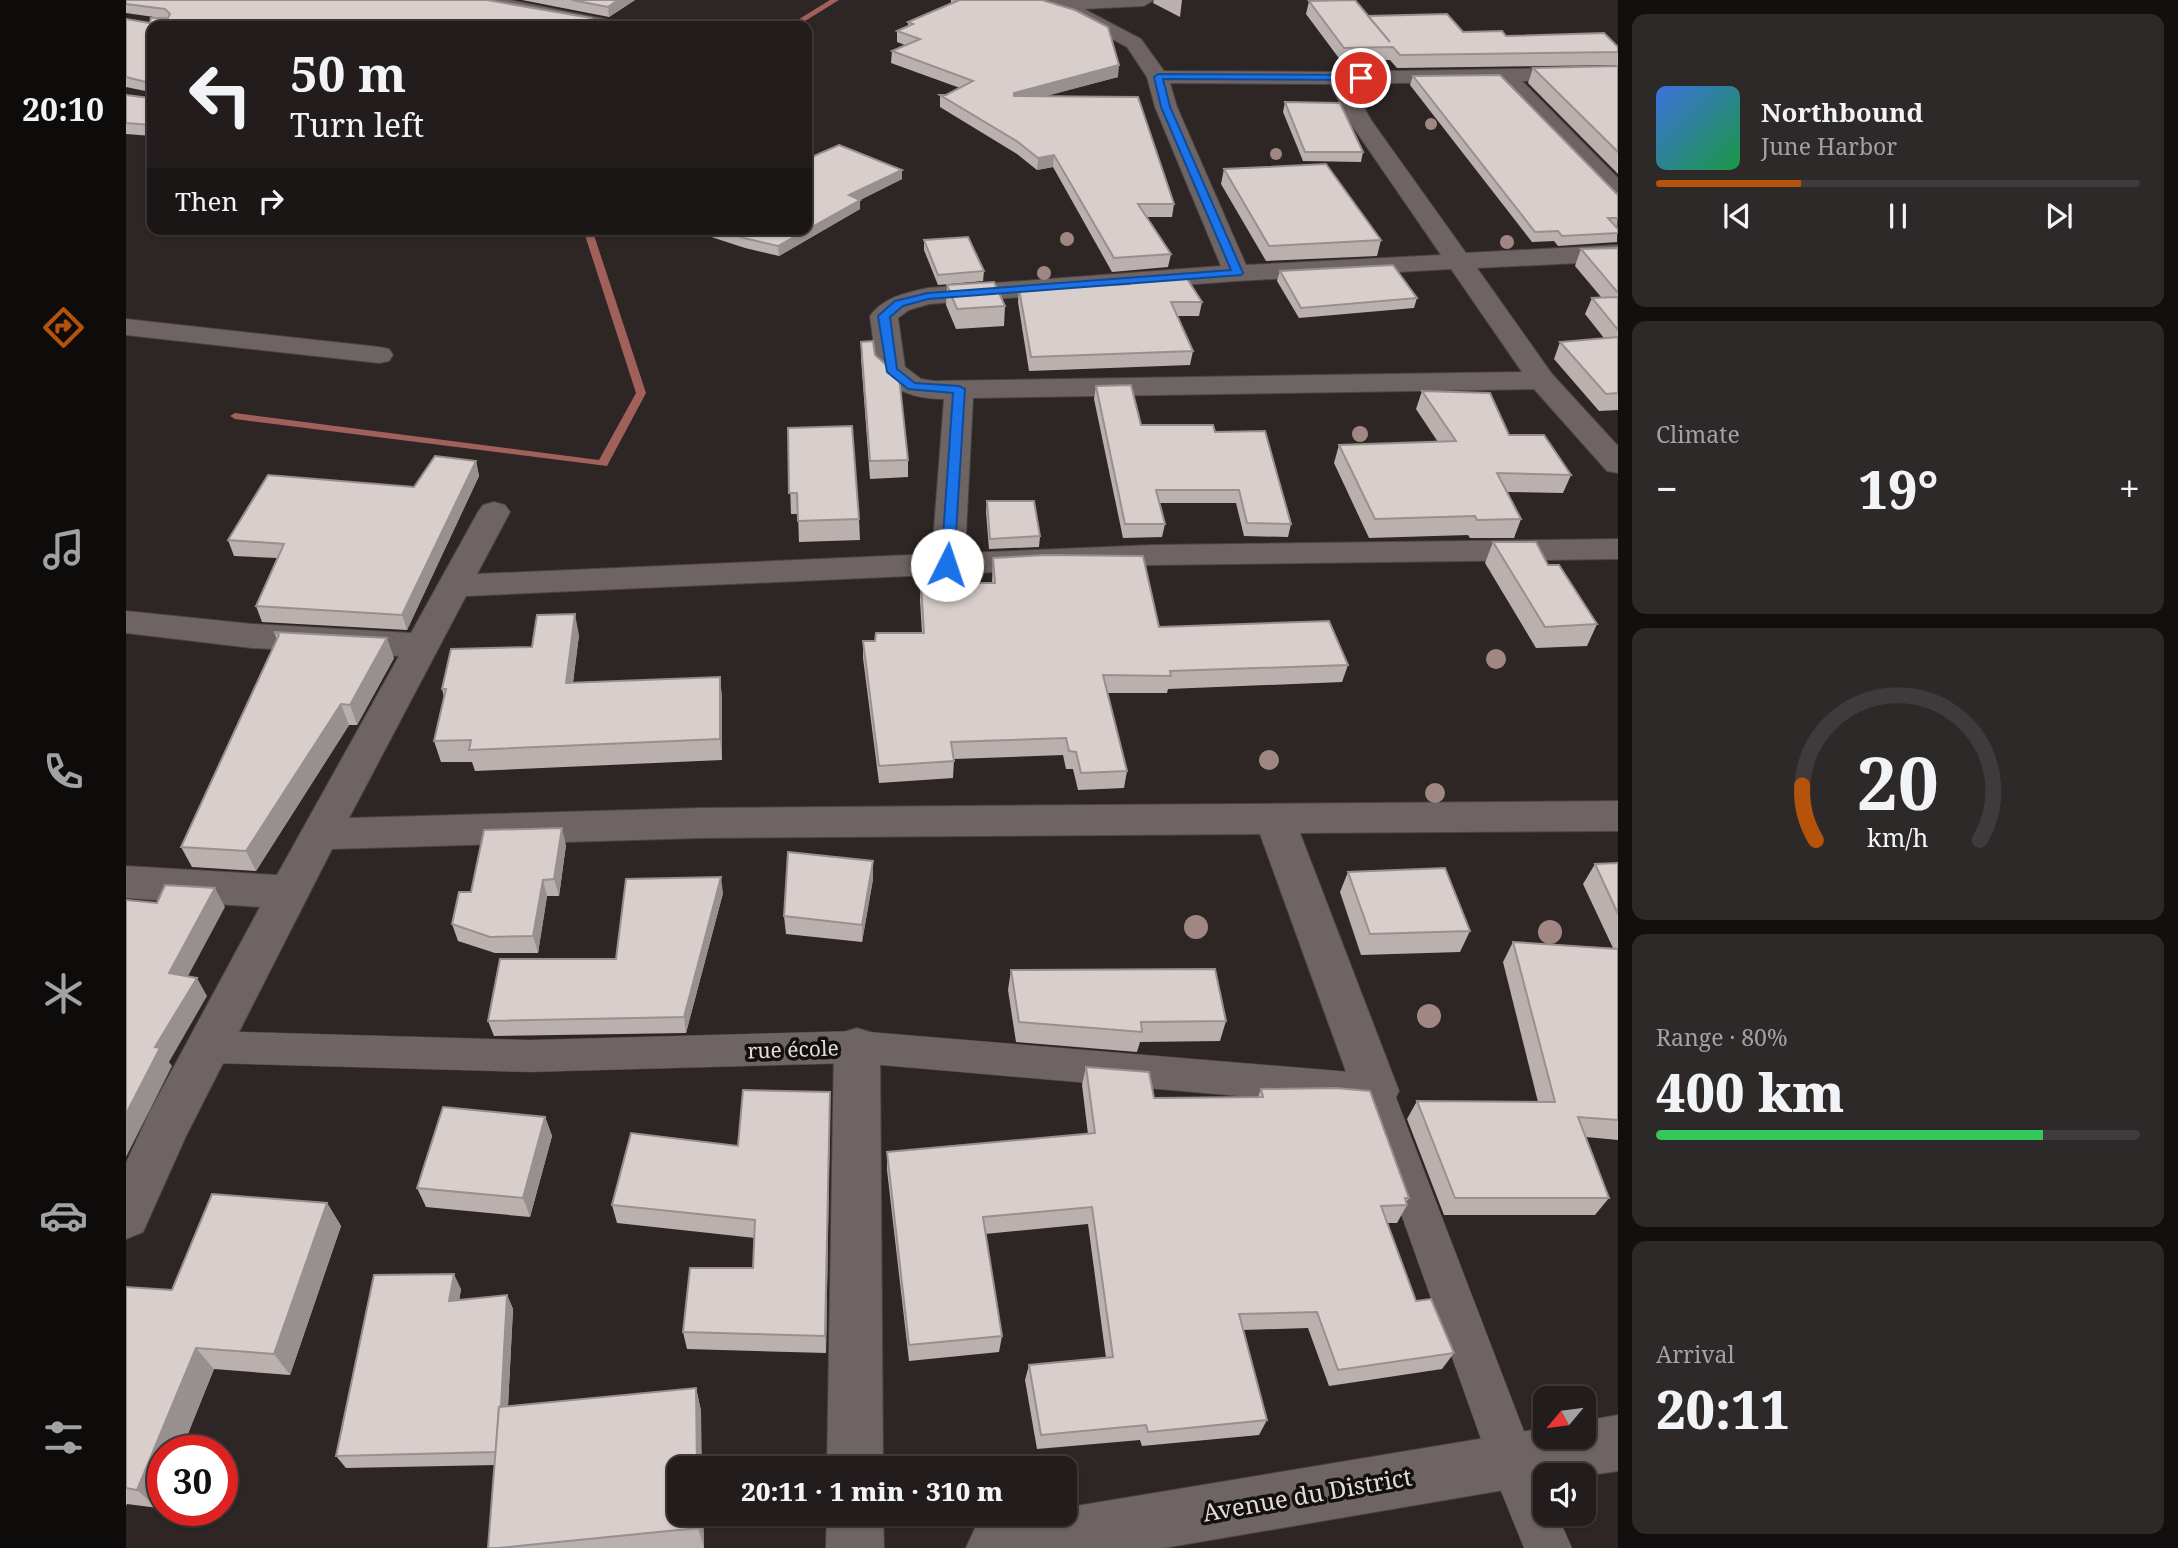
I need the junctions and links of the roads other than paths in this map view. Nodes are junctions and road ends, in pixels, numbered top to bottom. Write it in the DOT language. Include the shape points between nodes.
graph roads {
  1 [pos="480,0"];
  2 [pos="1144,0"];
  3 [pos="1043,3"];
  4 [pos="584,21"];
  5 [pos="1618,73"];
  6 [pos="1505,76"];
  7 [pos="1158,77"];
  8 [pos="1337,78"];
  9 [pos="1618,192"];
  10 [pos="1618,253"];
  11 [pos="1459,262"];
  12 [pos="1237,273"];
  13 [pos="126,327"];
  14 [pos="379,355"];
  15 [pos="1542,380"];
  16 [pos="959,389"];
  17 [pos="1618,464"];
  18 [pos="494,512"];
  19 [pos="1618,549"];
  20 [pos="947,565"];
  21 [pos="452,586"];
  22 [pos="126,622"];
  23 [pos="421,645"];
  24 [pos="1618,816"];
  25 [pos="1275,820"];
  26 [pos="320,834"];
  27 [pos="126,882"];
  28 [pos="289,892"];
  29 [pos="209,1047"];
  30 [pos="857,1047"];
  31 [pos="1376,1091"];
  32 [pos="126,1216"];
  33 [pos="1618,1443"];
  34 [pos="855,1456"];
  35 [pos="1511,1459"];
  36 [pos="855,1526"];
  37 [pos="855,1548"];
  38 [pos="995,1548"];
  39 [pos="1548,1548"];
  1 -- 4 [label="street"];
  2 -- 3 [label="street"];
  3 -- 7 [label="street" via="1082,15 1134,43"];
  5 -- 6 [label="street"];
  6 -- 8 [label="street"];
  6 -- 9 [label="street"];
  7 -- 8 [label="street"];
  7 -- 12 [label="street" via="1166,107"];
  8 -- 11 [label="street" via="1360,121"];
  10 -- 11 [label="street"];
  11 -- 12 [label="street"];
  11 -- 15 [label="street"];
  12 -- 16 [label="street" via="928,296 899,304 884,316 891,370 912,386"];
  13 -- 14 [label="street"];
  15 -- 16 [label="street"];
  15 -- 17 [label="street"];
  16 -- 20 [label="street"];
  18 -- 21 [label="street"];
  19 -- 20 [label="street" via="1153,555"];
  20 -- 21 [label="street"];
  21 -- 23 [label="street"];
  22 -- 23 [label="street" via="251,636"];
  23 -- 26 [label="street"];
  24 -- 25 [label="street"];
  25 -- 26 [label="street" via="701,823"];
  25 -- 31 [label="street"];
  26 -- 28 [label="street"];
  27 -- 28 [label="street"];
  28 -- 29 [label="street"];
  29 -- 30 [label="street, rue école" via="530,1056"];
  29 -- 32 [label="street"];
  30 -- 31 [label="street, rue école"];
  30 -- 34 [label="street"];
  31 -- 35 [label="street"];
  33 -- 35 [label="street, Avenue du District"];
  35 -- 38 [label="street, Avenue du District"];
  35 -- 39 [label="street"];
  36 -- 37 [label="street"];
}
